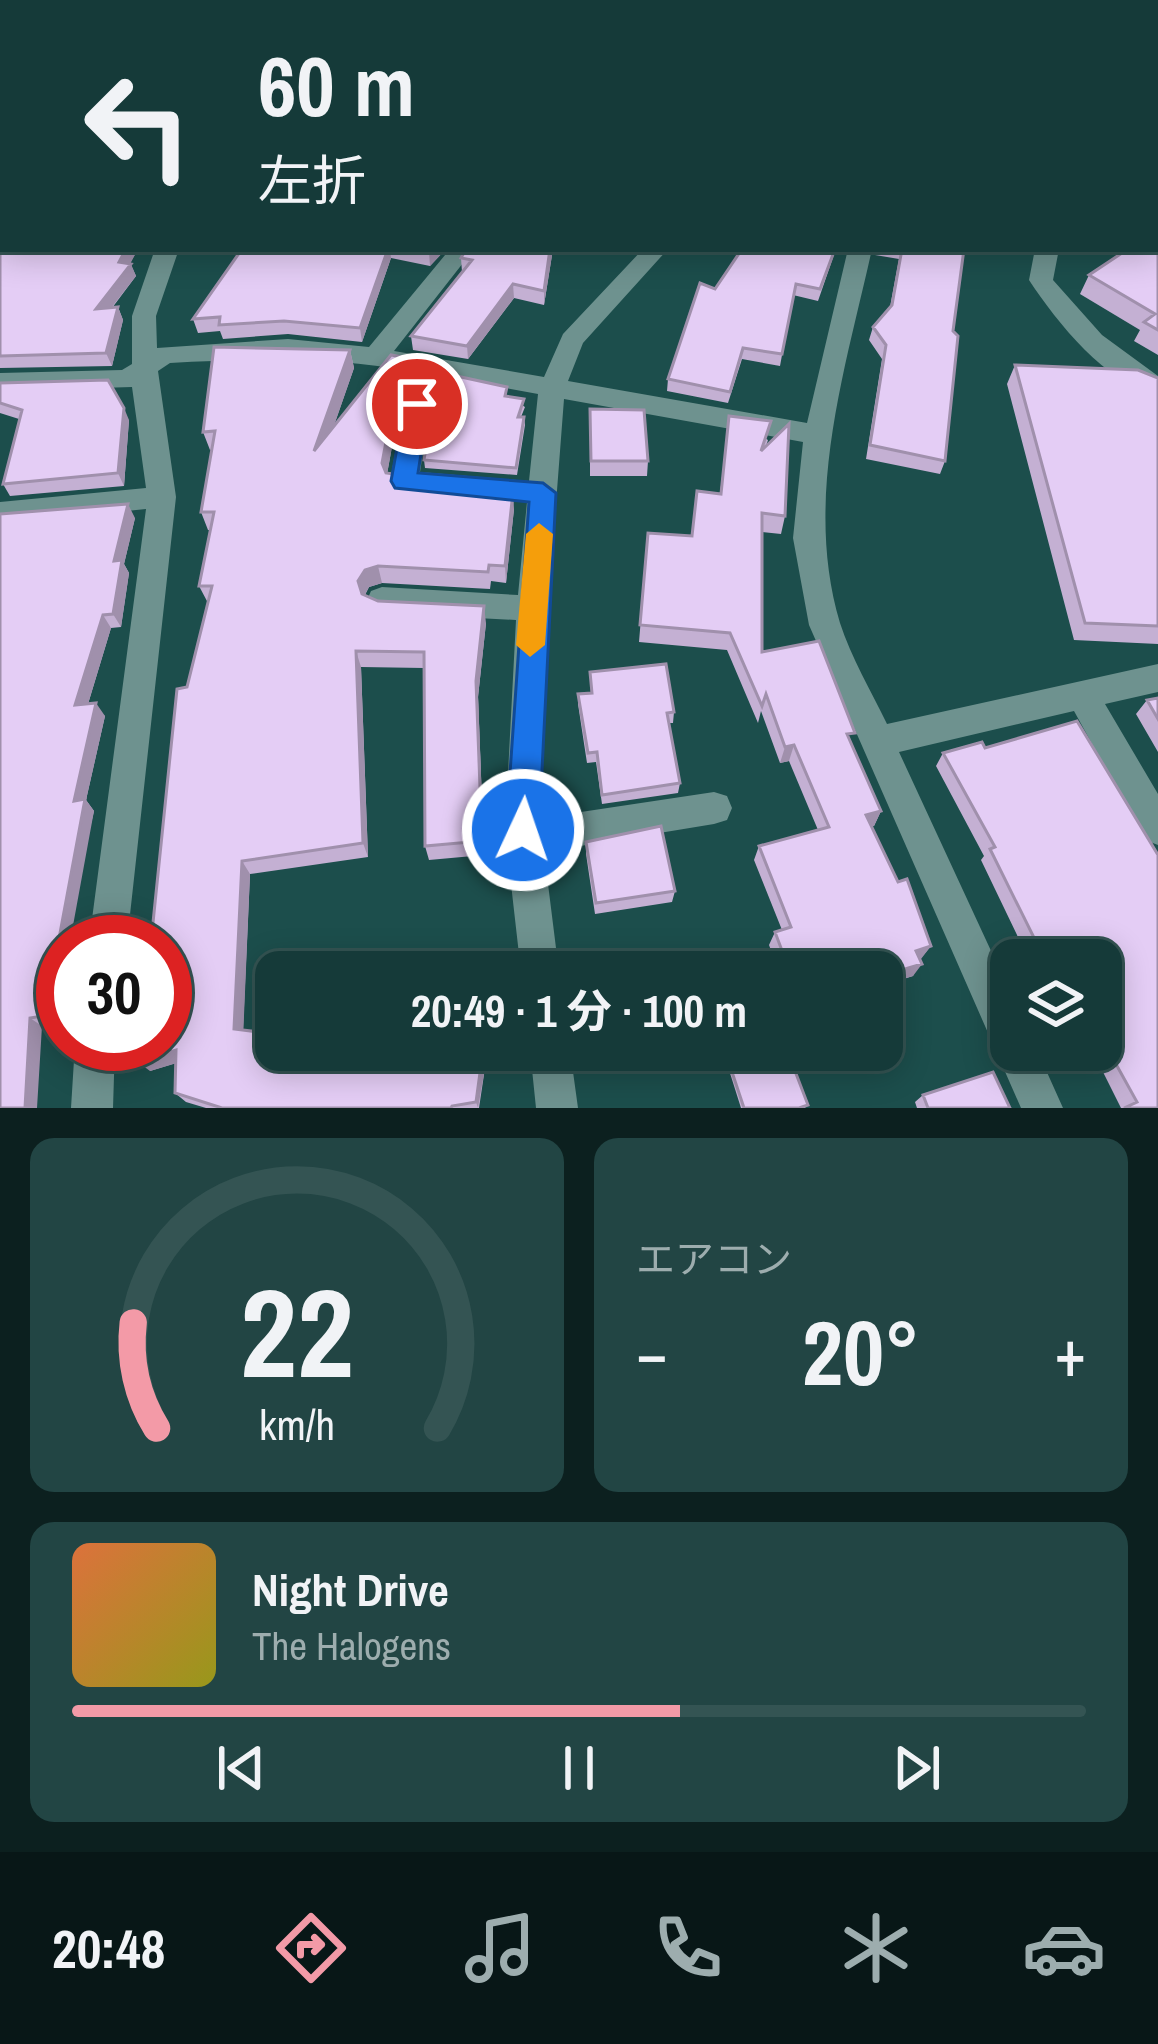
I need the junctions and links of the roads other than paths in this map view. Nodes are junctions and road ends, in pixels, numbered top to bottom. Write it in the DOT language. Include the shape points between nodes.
graph roads {
  1 [pos="166,252"];
  2 [pos="460,252"];
  3 [pos="653,252"];
  4 [pos="859,252"];
  5 [pos="1047,252"];
  6 [pos="376,356"];
  7 [pos="144,363"];
  8 [pos="424,365"];
  9 [pos="0,382"];
  10 [pos="553,388"];
  11 [pos="1158,388"];
  12 [pos="818,435"];
  13 [pos="543,493"];
  14 [pos="162,497"];
  15 [pos="0,513"];
  16 [pos="382,600"];
  17 [pos="532,608"];
  18 [pos="1158,678"];
  19 [pos="1083,698"];
  20 [pos="879,741"];
  21 [pos="714,808"];
  22 [pos="1158,828"];
  23 [pos="524,838"];
  24 [pos="111,915"];
  25 [pos="538,951"];
  26 [pos="990,992"];
  27 [pos="93,1071"];
  28 [pos="553,1071"];
  29 [pos="1025,1071"];
  30 [pos="92,1108"];
  31 [pos="557,1108"];
  32 [pos="1042,1108"];
  1 -- 7 [label="street" via="144,316"];
  2 -- 6 [label="street"];
  3 -- 10 [label="street" via="572,340"];
  4 -- 12 [label="street"];
  5 -- 11 [label="street" via="1042,280 1060,310 1094,348"];
  6 -- 7 [label="street" via="218,350"];
  6 -- 8 [label="street"];
  7 -- 9 [label="street" via="127,379"];
  7 -- 14 [label="street"];
  8 -- 10 [label="street"];
  8 -- 13 [label="street" via="404,481"];
  10 -- 12 [label="street"];
  10 -- 13 [label="street"];
  12 -- 20 [label="street" via="808,538 825,625"];
  13 -- 17 [label="street"];
  14 -- 15 [label="street"];
  14 -- 24 [label="street"];
  16 -- 17 [label="street"];
  17 -- 23 [label="street"];
  18 -- 19 [label="street"];
  19 -- 20 [label="street"];
  19 -- 22 [label="street"];
  20 -- 26 [label="street"];
  21 -- 23 [label="street"];
  23 -- 25 [label="street"];
  27 -- 30 [label="street"];
  28 -- 31 [label="street"];
  29 -- 32 [label="street"];
}
